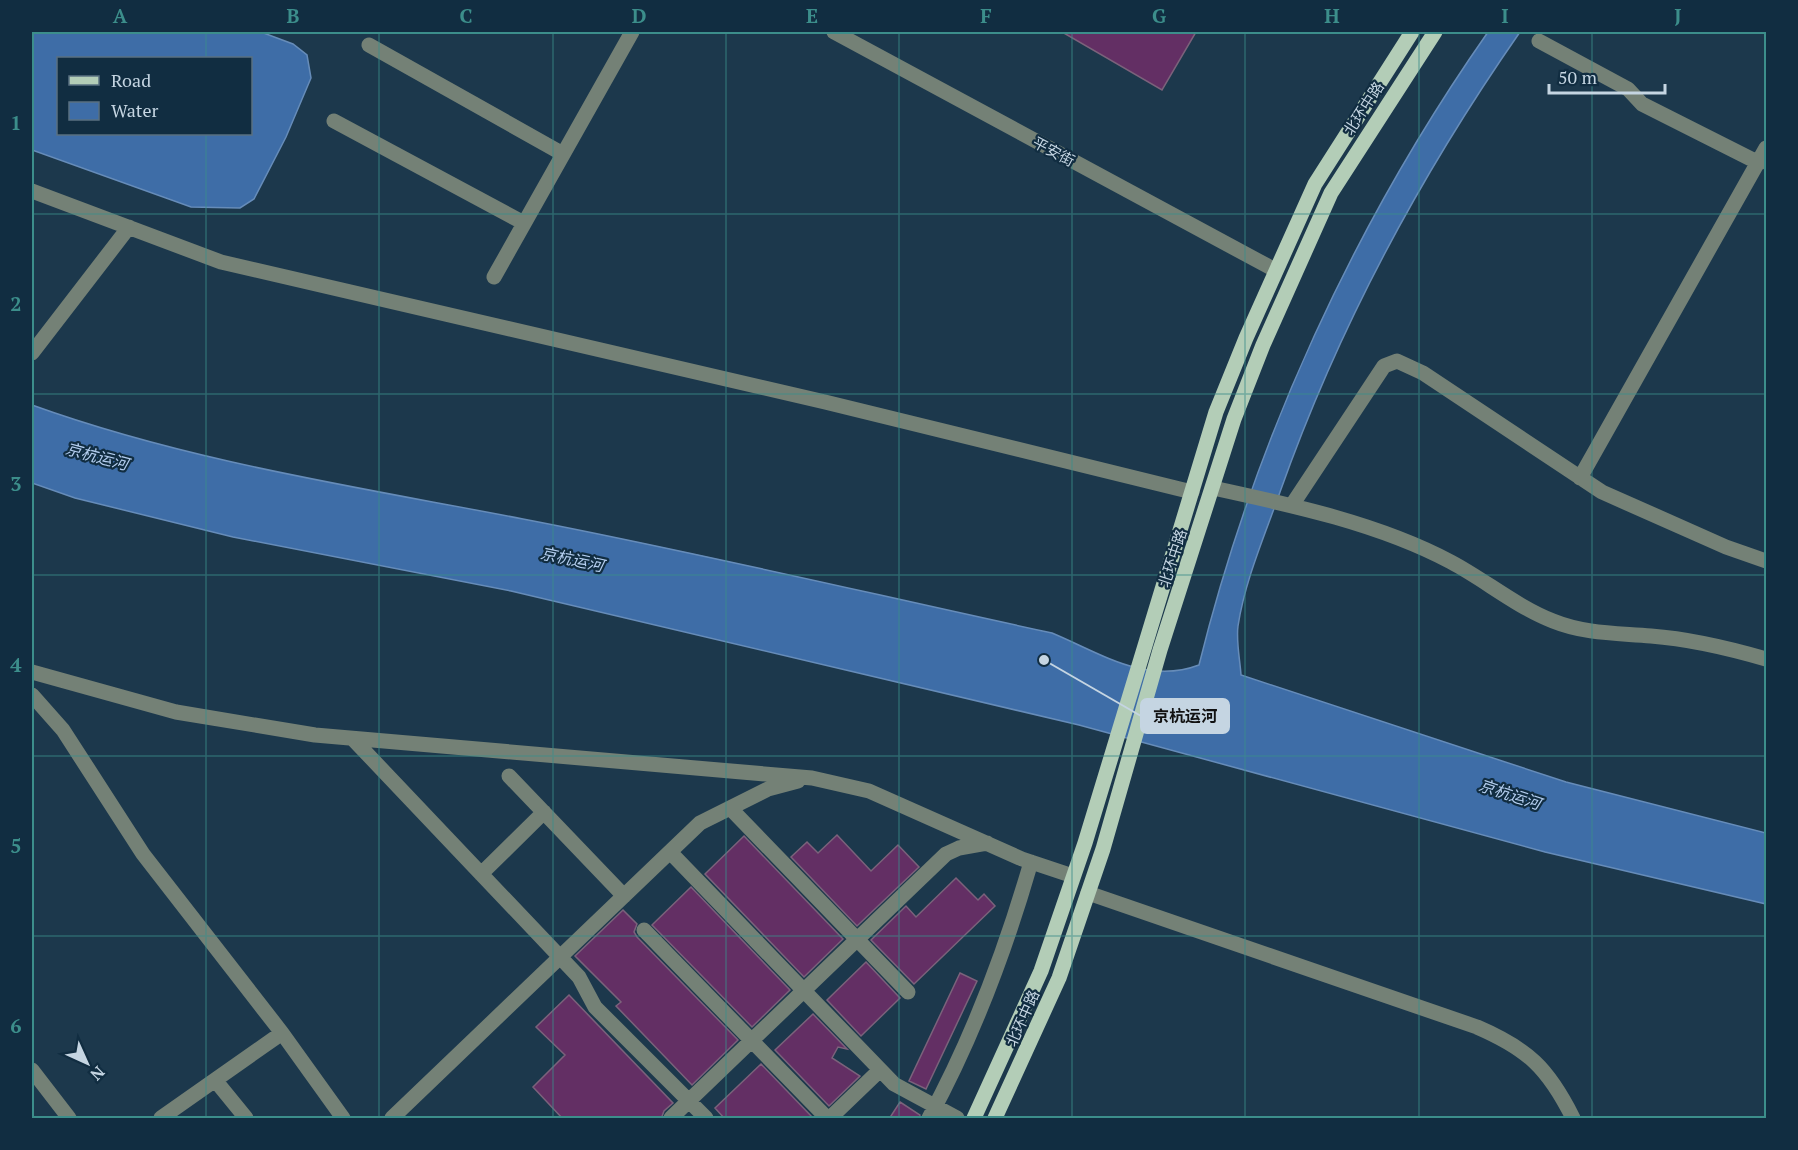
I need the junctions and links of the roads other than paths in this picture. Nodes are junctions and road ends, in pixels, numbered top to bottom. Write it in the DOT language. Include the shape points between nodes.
graph roads {
  1 [pos="632,32"];
  2 [pos="834,32"];
  3 [pos="1412,32"];
  4 [pos="1436,32"];
  5 [pos="1539,41"];
  6 [pos="369,45"];
  7 [pos="333,121"];
  8 [pos="1767,148"];
  9 [pos="563,154"];
  10 [pos="1758,163"];
  11 [pos="32,191"];
  12 [pos="524,224"];
  13 [pos="129,227"];
  14 [pos="1275,270"];
  15 [pos="494,277"];
  16 [pos="32,353"];
  17 [pos="1580,478"];
  18 [pos="1214,488"];
  19 [pos="1192,492"];
  20 [pos="1292,505"];
  21 [pos="1767,561"];
  22 [pos="1767,659"];
  23 [pos="32,672"];
  24 [pos="32,695"];
  25 [pos="352,739"];
  26 [pos="509,776"];
  27 [pos="812,778"];
  28 [pos="731,809"];
  29 [pos="544,812"];
  30 [pos="987,843"];
  31 [pos="670,852"];
  32 [pos="1031,862"];
  33 [pos="481,874"];
  34 [pos="1073,876"];
  35 [pos="1088,893"];
  36 [pos="624,896"];
  37 [pos="644,930"];
  38 [pos="857,939"];
  39 [pos="561,957"];
  40 [pos="804,991"];
  41 [pos="908,992"];
  42 [pos="282,1034"];
  43 [pos="752,1041"];
  44 [pos="32,1070"];
  45 [pos="880,1070"];
  46 [pos="215,1080"];
  47 [pos="689,1101"];
  48 [pos="932,1113"];
  49 [pos="69,1119"];
  50 [pos="161,1119"];
  51 [pos="246,1119"];
  52 [pos="343,1119"];
  53 [pos="392,1119"];
  54 [pos="671,1119"];
  55 [pos="706,1119"];
  56 [pos="828,1119"];
  57 [pos="957,1119"];
  58 [pos="974,1119"];
  59 [pos="995,1119"];
  60 [pos="1573,1119"];
  1 -- 9 [label="street"];
  2 -- 14 [label="street, 平安街"];
  3 -- 14 [label="main road, 北环中路" via="1315,184"];
  4 -- 18 [label="main road, 北环中路" via="1332,193 1263,345 1234,419"];
  5 -- 10 [label="street" via="1628,89 1642,104"];
  6 -- 9 [label="street"];
  7 -- 12 [label="street"];
  8 -- 10 [label="street"];
  9 -- 12 [label="street"];
  10 -- 17 [label="street"];
  11 -- 13 [label="street"];
  12 -- 15 [label="street"];
  13 -- 16 [label="street"];
  13 -- 19 [label="street" via="221,262"];
  14 -- 19 [label="main road, 北环中路" via="1216,412"];
  17 -- 20 [label="street" via="1423,373 1393,360 1384,366"];
  17 -- 21 [label="street" via="1602,492 1726,548"];
  18 -- 20 [label="street"];
  18 -- 35 [label="main road, 北环中路"];
  19 -- 34 [label="main road, 北环中路"];
  20 -- 22 [label="street" via="1412,544 1553,621 1593,633 1716,644"];
  23 -- 25 [label="street" via="186,714"];
  24 -- 42 [label="street" via="63,730 143,854"];
  25 -- 27 [label="street"];
  25 -- 33 [label="street"];
  26 -- 29 [label="street"];
  27 -- 28 [label="street" via="768,789"];
  27 -- 30 [label="street" via="869,791"];
  28 -- 31 [label="street" via="700,823"];
  28 -- 38 [label="street"];
  29 -- 33 [label="street"];
  29 -- 36 [label="street"];
  30 -- 32 [label="street"];
  30 -- 38 [label="street" via="946,854"];
  31 -- 36 [label="street"];
  31 -- 40 [label="street"];
  32 -- 34 [label="street"];
  32 -- 48 [label="street" via="980,1014"];
  33 -- 39 [label="street"];
  34 -- 58 [label="main road, 北环中路" via="1041,971"];
  35 -- 59 [label="main road, 北环中路" via="1059,978"];
  35 -- 60 [label="street" via="1502,1038 1542,1067"];
  36 -- 39 [label="street"];
  37 -- 43 [label="street"];
  38 -- 40 [label="street"];
  38 -- 41 [label="street"];
  39 -- 47 [label="street" via="579,977 595,1007"];
  39 -- 53 [label="street"];
  40 -- 43 [label="street"];
  40 -- 45 [label="street"];
  42 -- 46 [label="street"];
  42 -- 52 [label="street"];
  43 -- 47 [label="street"];
  43 -- 56 [label="street"];
  44 -- 49 [label="street"];
  45 -- 48 [label="street"];
  45 -- 56 [label="street"];
  46 -- 50 [label="street"];
  46 -- 51 [label="street"];
  47 -- 54 [label="street"];
  47 -- 55 [label="street"];
  48 -- 57 [label="street"];
}
